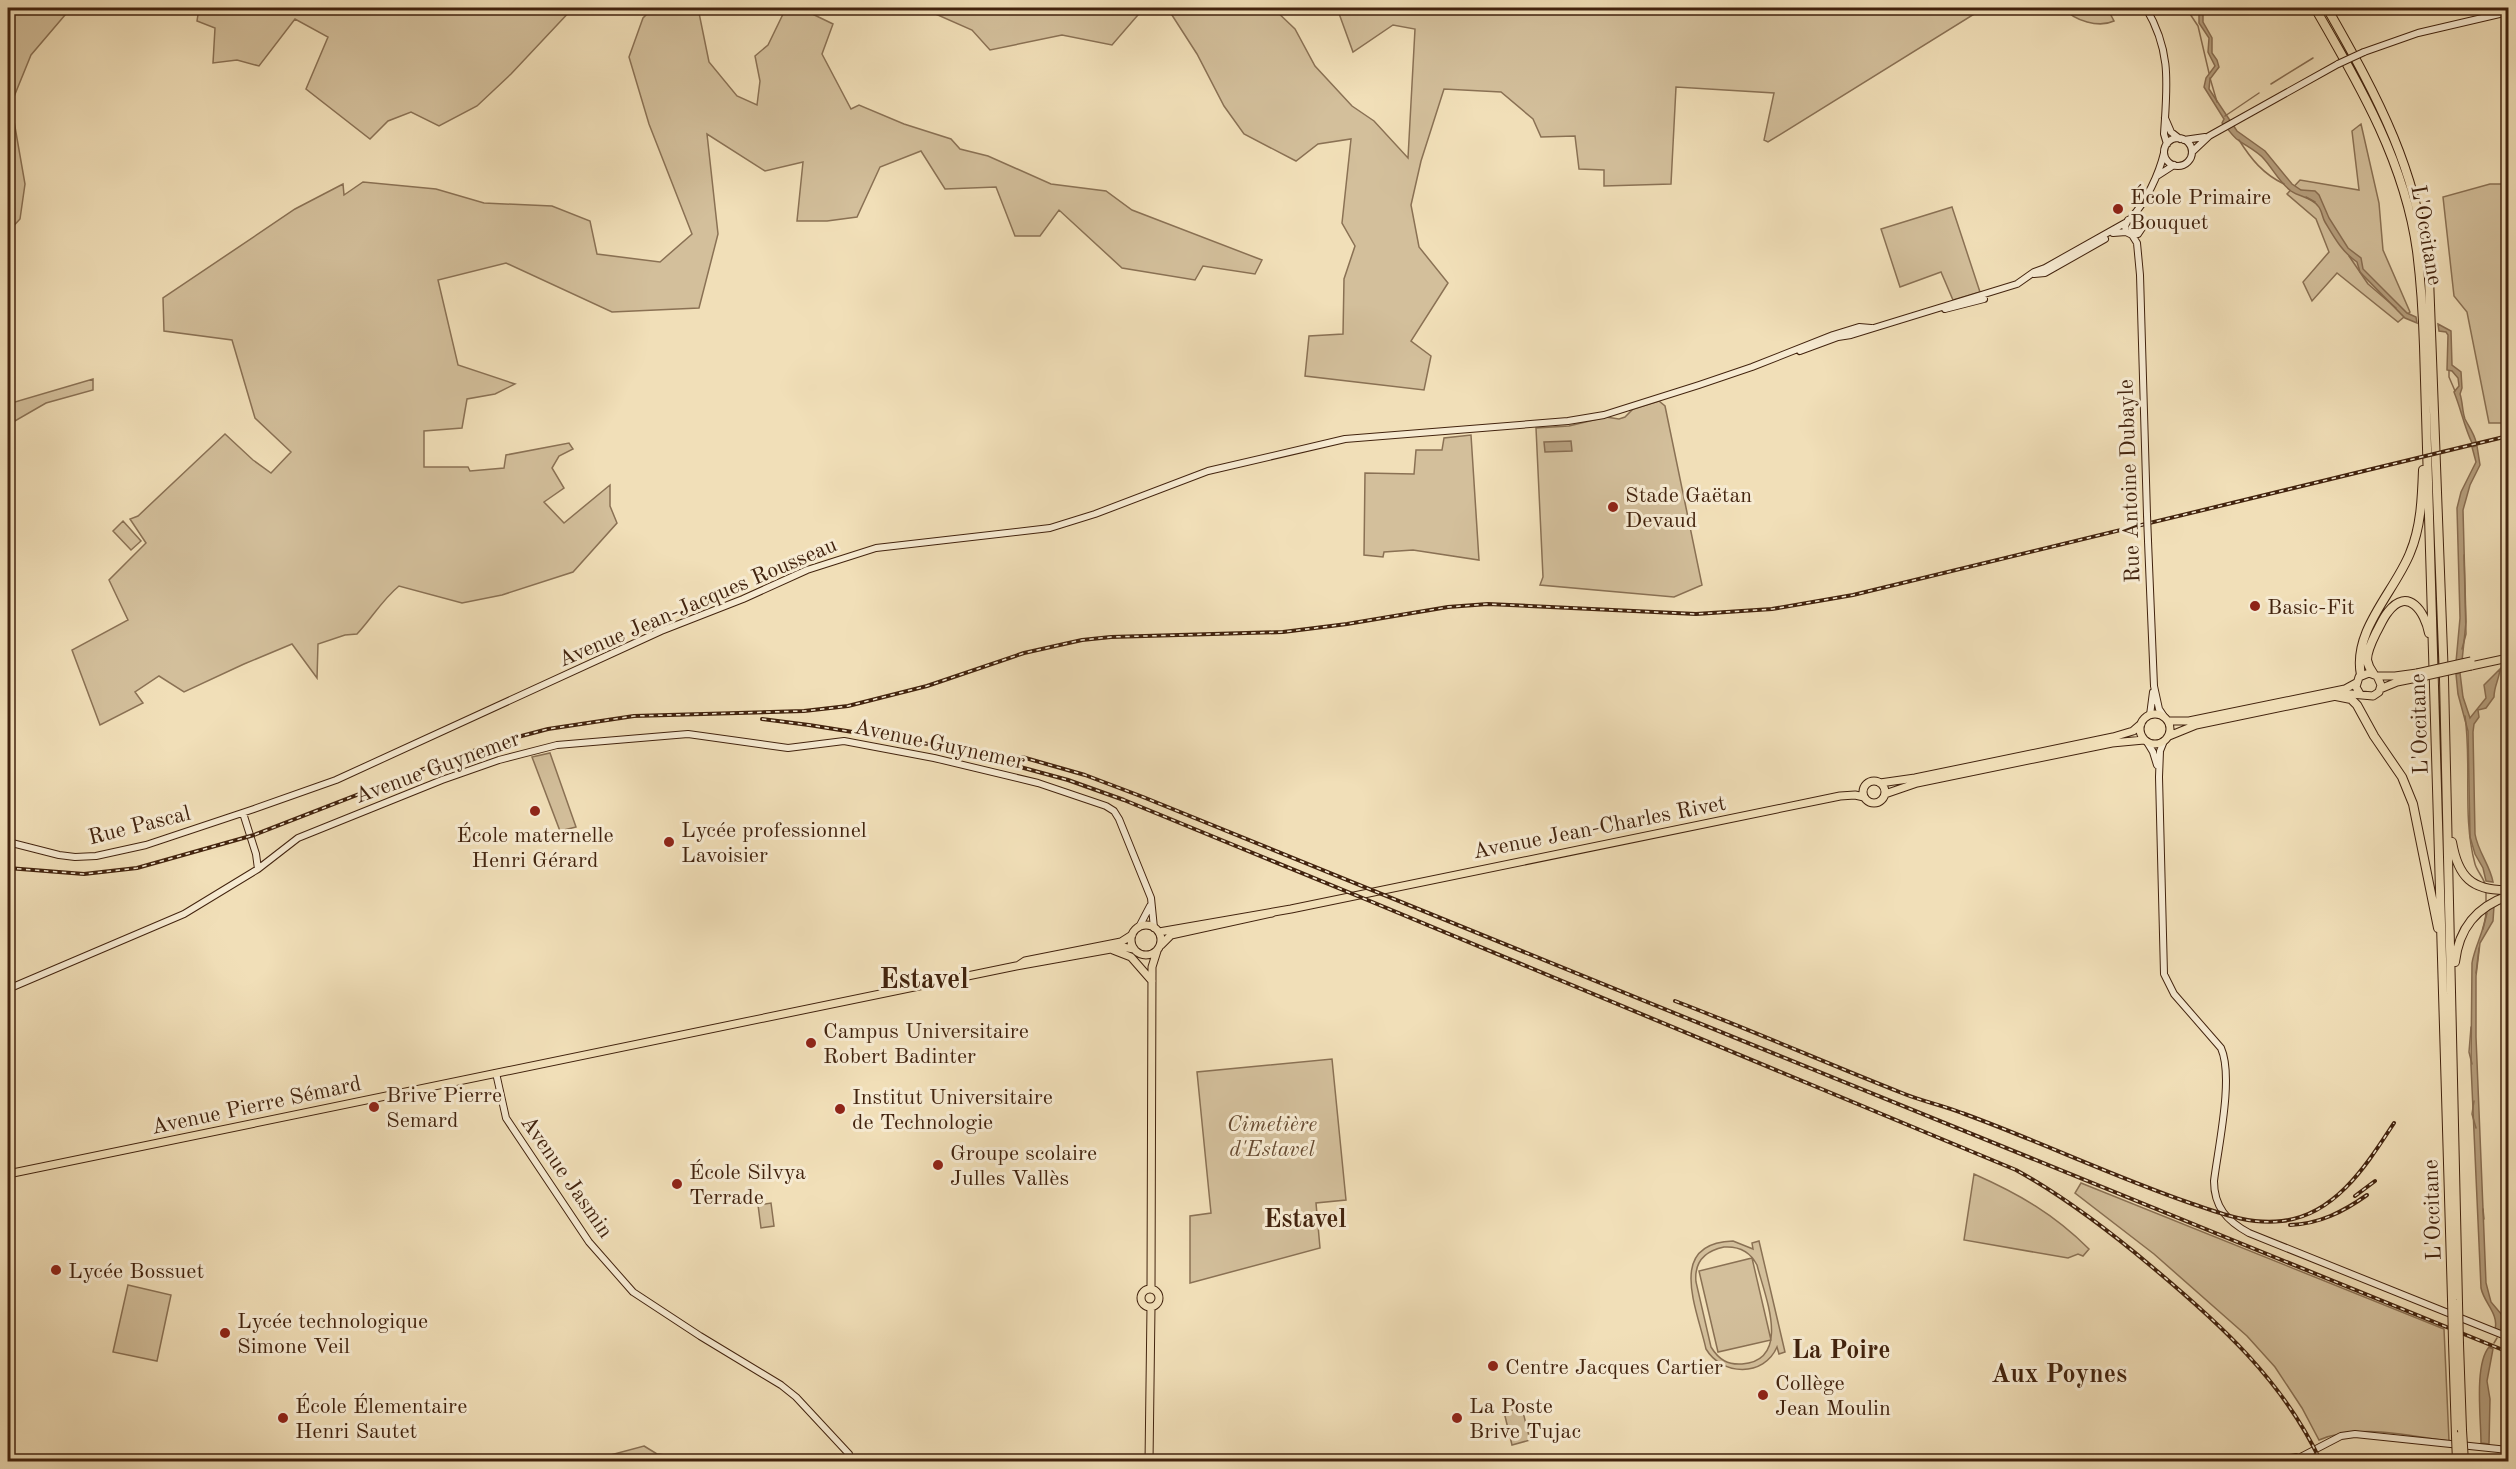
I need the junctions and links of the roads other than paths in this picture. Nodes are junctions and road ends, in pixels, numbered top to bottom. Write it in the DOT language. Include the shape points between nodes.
graph roads {
  1 [pos="2146,8"];
  2 [pos="2315,8"];
  3 [pos="2327,8"];
  4 [pos="2508,12"];
  5 [pos="2165,118"];
  6 [pos="2209,136"];
  7 [pos="2182,139"];
  8 [pos="2167,144"];
  9 [pos="2192,152"];
  10 [pos="2164,153"];
  11 [pos="2174,165"];
  12 [pos="2155,179"];
  13 [pos="2142,208"];
  14 [pos="2128,221"];
  15 [pos="2142,226"];
  16 [pos="2129,234"];
  17 [pos="2032,274"];
  18 [pos="2140,275"];
  19 [pos="2427,439"];
  20 [pos="2434,653"];
  21 [pos="2508,656"];
  22 [pos="2375,674"];
  23 [pos="2361,675"];
  24 [pos="2417,675"];
  25 [pos="2356,683"];
  26 [pos="2154,686"];
  27 [pos="2380,689"];
  28 [pos="2360,694"];
  29 [pos="2336,696"];
  30 [pos="2150,716"];
  31 [pos="2166,719"];
  32 [pos="2141,724"];
  33 [pos="2166,739"];
  34 [pos="2146,741"];
  35 [pos="2159,777"];
  36 [pos="1880,783"];
  37 [pos="1865,785"];
  38 [pos="1885,794"];
  39 [pos="1840,796"];
  40 [pos="1864,797"];
  41 [pos="243,813"];
  42 [pos="2447,813"];
  43 [pos="8,842"];
  44 [pos="258,869"];
  45 [pos="2508,890"];
  46 [pos="2508,896"];
  47 [pos="1152,903"];
  48 [pos="1277,911"];
  49 [pos="1139,927"];
  50 [pos="1156,930"];
  51 [pos="1132,935"];
  52 [pos="1159,948"];
  53 [pos="1134,949"];
  54 [pos="1108,950"];
  55 [pos="1141,954"];
  56 [pos="2443,955"];
  57 [pos="1016,966"];
  58 [pos="1152,966"];
  59 [pos="1153,982"];
  60 [pos="8,989"];
  61 [pos="2452,1005"];
  62 [pos="496,1073"];
  63 [pos="8,1174"];
  64 [pos="1151,1289"];
  65 [pos="2455,1301"];
  66 [pos="1151,1307"];
  67 [pos="2508,1337"];
  68 [pos="2459,1433"];
  69 [pos="2508,1451"];
  70 [pos="2293,1459"];
  71 [pos="852,1461"];
  72 [pos="1149,1461"];
  73 [pos="2174,1461"];
  74 [pos="2205,1461"];
  75 [pos="2223,1461"];
  76 [pos="2457,1461"];
  77 [pos="2464,1461"];
  1 -- 5 [label="main road" via="2165,52"];
  2 -- 19 [label="highway, L'Occitane" via="2362,89 2400,180 2417,249"];
  3 -- 42 [label="highway, L'Occitane" via="2393,131 2410,178 2426,247 2434,347"];
  4 -- 6 [label="main road, bridge" via="2427,30 2364,52"];
  5 -- 7 [label="main road" via="2171,132"];
  5 -- 8 [label="main road"];
  6 -- 7 [label="main road"];
  6 -- 9 [label="main road"];
  7 -- 8 [label="main road"];
  7 -- 9 [label="main road"];
  8 -- 10 [label="main road"];
  9 -- 11 [label="main road" via="2187,162"];
  10 -- 11 [label="main road"];
  10 -- 12 [label="main road"];
  11 -- 12 [label="main road"];
  12 -- 13 [label="main road"];
  13 -- 14 [label="main road"];
  13 -- 15 [label="main road, Rue Antoine Dubayle"];
  14 -- 15 [label="main road" via="2135,218"];
  14 -- 16 [label="main road, Rue Antoine Dubayle"];
  14 -- 17 [label="main road"];
  15 -- 16 [label="main road" via="2138,234"];
  15 -- 18 [label="main road, Rue Antoine Dubayle"];
  16 -- 17 [label="main road" via="2113,233 2045,273"];
  16 -- 18 [label="main road, Rue Antoine Dubayle" via="2137,243"];
  17 -- 41 [label="main road, Avenue Jean-Jacques Rousseau" via="1967,305 1941,308 1838,337 1604,415 1345,439 1208,471 1050,528 892,545 832,560 661,631 336,780"];
  18 -- 26 [label="main road, Rue Antoine Dubayle, bridge"];
  19 -- 20 [label="highway, L'Occitane"];
  19 -- 23 [label="highway" via="2417,533 2404,568 2368,631 2360,657"];
  20 -- 22 [label="highway" via="2421,609 2410,603 2398,604 2389,611 2371,645 2367,658"];
  20 -- 56 [label="highway, L'Occitane"];
  21 -- 24 [label="main road, bridge"];
  22 -- 23 [label="main road"];
  22 -- 24 [label="main road"];
  22 -- 27 [label="main road"];
  23 -- 25 [label="main road"];
  24 -- 27 [label="main road"];
  25 -- 28 [label="main road"];
  25 -- 31 [label="main road" via="2345,689 2189,721"];
  26 -- 30 [label="main road, Rue Antoine Dubayle"];
  26 -- 31 [label="main road, Rue Antoine Dubayle" via="2159,709"];
  27 -- 28 [label="main road" via="2373,696"];
  28 -- 29 [label="main road"];
  29 -- 33 [label="main road" via="2196,725"];
  29 -- 56 [label="highway" via="2357,705 2408,790"];
  30 -- 31 [label="main road" via="2157,714"];
  30 -- 32 [label="main road"];
  31 -- 33 [label="main road" via="2170,729"];
  32 -- 34 [label="main road"];
  32 -- 36 [label="main road" via="2127,734"];
  33 -- 34 [label="main road" via="2154,744"];
  33 -- 35 [label="main road" via="2160,751"];
  34 -- 35 [label="main road"];
  34 -- 38 [label="main road" via="2112,743 1917,783"];
  35 -- 67 [label="main road" via="2164,974 2170,988 2221,1048 2225,1058 2214,1193 2218,1207 2249,1233"];
  36 -- 37 [label="main road" via="1872,781"];
  36 -- 38 [label="main road"];
  37 -- 39 [label="main road, Avenue Jean-Charles Rivet"];
  37 -- 40 [label="main road"];
  38 -- 40 [label="main road" via="1876,803"];
  39 -- 40 [label="main road, Avenue Jean-Charles Rivet"];
  39 -- 48 [label="main road, Avenue Jean-Charles Rivet"];
  41 -- 43 [label="main road, Rue Pascal" via="132,849 96,856 59,855"];
  41 -- 44 [label="main road"];
  42 -- 45 [label="highway" via="2459,868 2474,884"];
  42 -- 61 [label="highway, L'Occitane"];
  44 -- 47 [label="main road, Avenue Guynemer" via="298,838 499,760 557,746 688,734 788,748 837,740 1038,783 1106,806 1119,819"];
  44 -- 60 [label="main road, Avenue Guynemer" via="181,916"];
  46 -- 61 [label="highway" via="2474,915 2461,935"];
  47 -- 49 [label="main road"];
  47 -- 50 [label="main road, Avenue Guynemer"];
  48 -- 50 [label="main road"];
  48 -- 52 [label="main road" via="1171,935"];
  49 -- 50 [label="main road" via="1147,925"];
  49 -- 51 [label="main road"];
  50 -- 52 [label="main road"];
  51 -- 53 [label="main road"];
  51 -- 57 [label="main road" via="1120,942"];
  52 -- 55 [label="main road" via="1149,955"];
  52 -- 58 [label="main road"];
  53 -- 54 [label="main road"];
  53 -- 55 [label="main road"];
  54 -- 57 [label="main road"];
  54 -- 59 [label="main road" via="1131,957"];
  55 -- 58 [label="main road"];
  56 -- 65 [label="highway, L'Occitane"];
  57 -- 62 [label="main road, Avenue Pierre Sémard"];
  58 -- 59 [label="main road"];
  59 -- 64 [label="main road"];
  61 -- 65 [label="highway, L'Occitane"];
  62 -- 63 [label="main road, Avenue Pierre Sémard"];
  62 -- 71 [label="main road, Avenue Jasmin" via="506,1118 589,1242 633,1292 796,1397"];
  64 -- 66 [label="main road" via="1159,1299"];
  64 -- 66 [label="main road" via="1145,1290 1141,1298"];
  65 -- 68 [label="highway, L'Occitane, bridge"];
  66 -- 72 [label="main road"];
  68 -- 76 [label="highway, L'Occitane, bridge"];
  68 -- 77 [label="highway, L'Occitane, bridge"];
  69 -- 70 [label="main road" via="2339,1437"];
  70 -- 73 [label="main road"];
  74 -- 75 [label="main road"];
}
